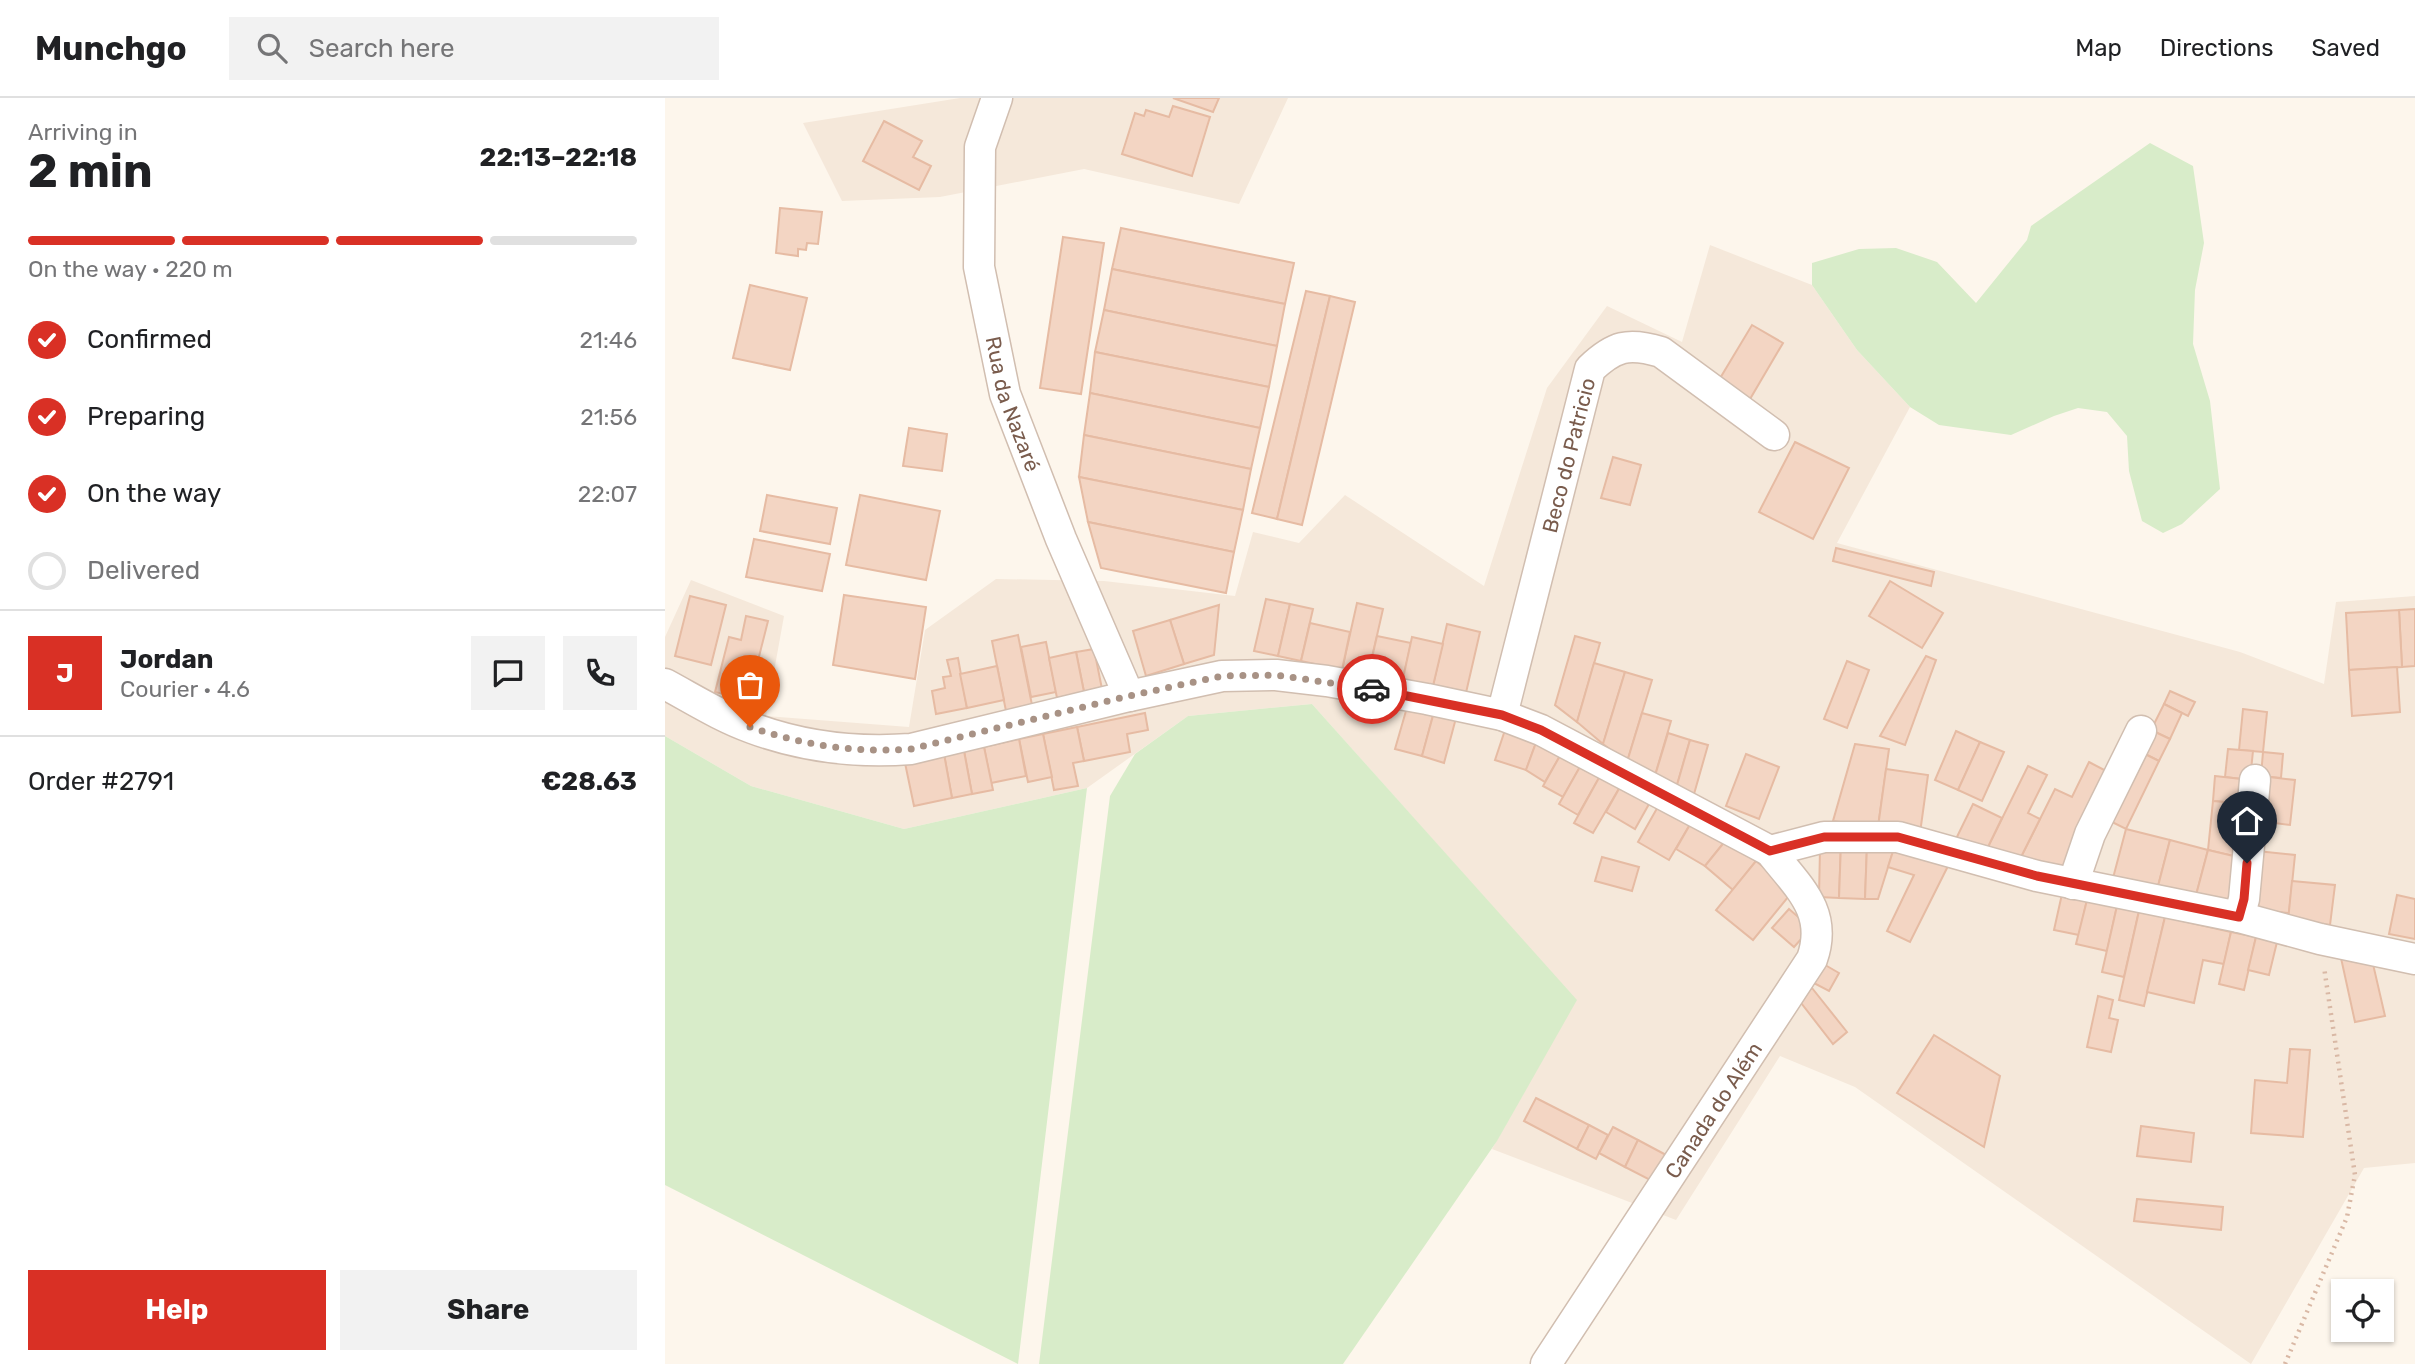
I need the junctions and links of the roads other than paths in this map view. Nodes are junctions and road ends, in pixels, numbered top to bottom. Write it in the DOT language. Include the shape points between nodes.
graph roads {
  1 [pos="997,98"];
  2 [pos="1774,435"];
  3 [pos="665,684"];
  4 [pos="1129,696"];
  5 [pos="1502,715"];
  6 [pos="2141,731"];
  7 [pos="2255,780"];
  8 [pos="1770,851"];
  9 [pos="2073,884"];
  10 [pos="2239,917"];
  11 [pos="2415,959"];
  12 [pos="1546,1364"];
  1 -- 4 [label="street, Rua da Nazaré" via="980,148 979,267 1005,394"];
  2 -- 5 [label="street, Beco do Patricio" via="1661,352 1625,346 1605,354 1590,369"];
  3 -- 4 [label="street" via="750,727 785,739 879,751 911,749"];
  4 -- 5 [label="street" via="1222,676 1276,675"];
  5 -- 8 [label="street" via="1541,730"];
  6 -- 9 [label="street" via="2090,834"];
  7 -- 10 [label="street"];
  8 -- 9 [label="street" via="1824,837 1898,837"];
  8 -- 12 [label="street, Canada do Além" via="1816,915 1818,936 1812,959"];
  9 -- 10 [label="street"];
  10 -- 11 [label="street"];
}
